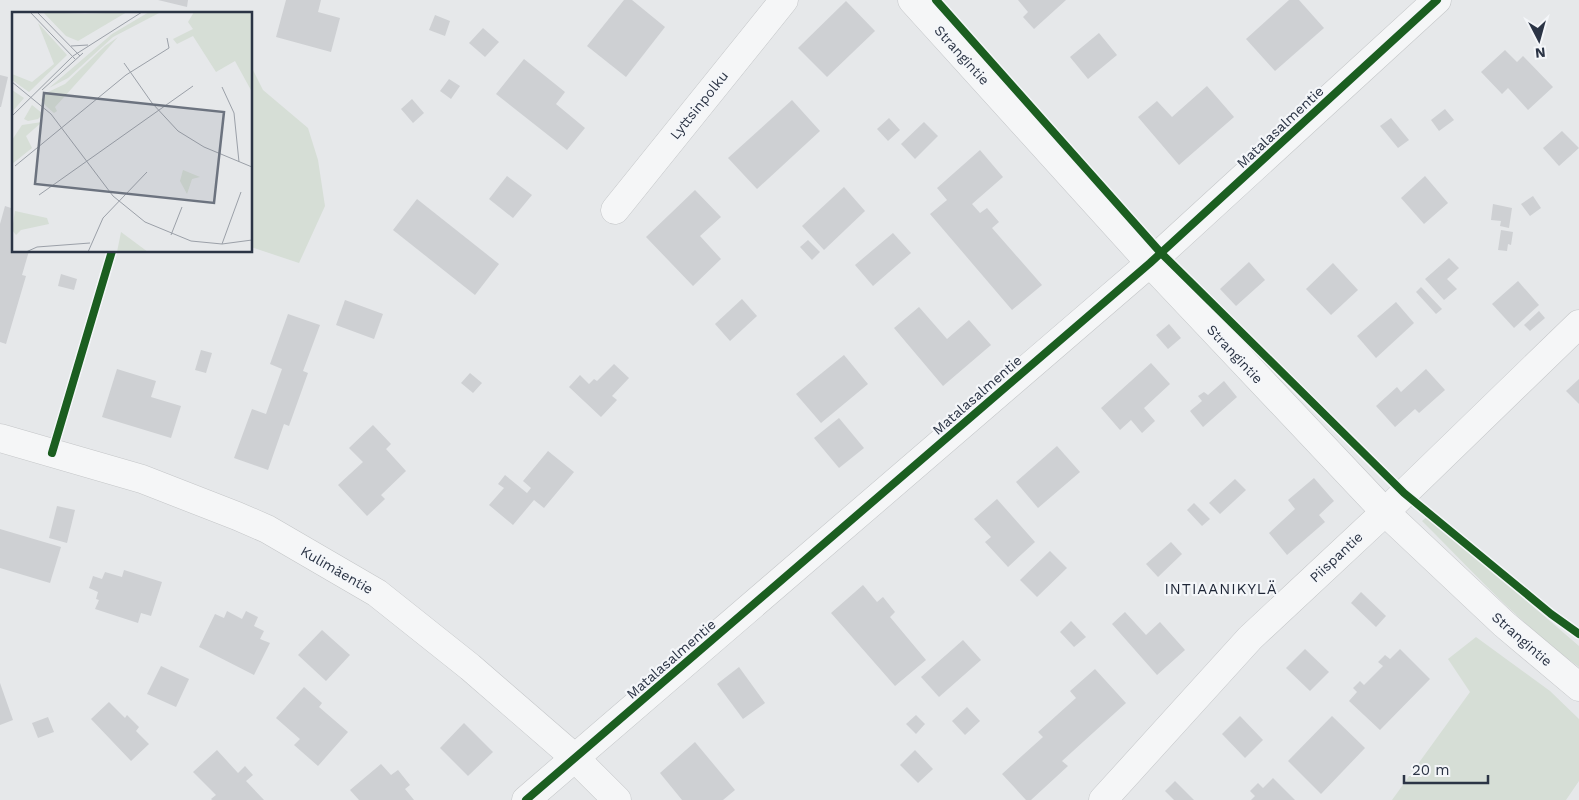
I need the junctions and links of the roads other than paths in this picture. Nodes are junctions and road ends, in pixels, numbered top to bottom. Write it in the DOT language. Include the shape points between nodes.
graph roads {
  1 [pos="784,0"];
  2 [pos="912,0"];
  3 [pos="1437,0"];
  4 [pos="615,210"];
  5 [pos="1150,263"];
  6 [pos="1579,324"];
  7 [pos="0,438"];
  8 [pos="1385,512"];
  9 [pos="1579,687"];
  10 [pos="575,758"];
  11 [pos="526,800"];
  12 [pos="617,800"];
  13 [pos="1103,800"];
  1 -- 4 [label="street, Lyttsinpolku"];
  2 -- 5 [label="street, Strangintie"];
  3 -- 5 [label="street, Matalasalmentie"];
  5 -- 8 [label="street, Strangintie"];
  5 -- 10 [label="street, Matalasalmentie"];
  6 -- 8 [label="street, Piispantie"];
  7 -- 10 [label="street, Kulimäentie" via="142,479 267,529 377,592"];
  8 -- 9 [label="street, Strangintie" via="1504,624"];
  8 -- 13 [label="street, Piispantie" via="1250,638"];
  10 -- 11 [label="street, Matalasalmentie"];
  10 -- 12 [label="street, Kulimäentie"];
}
